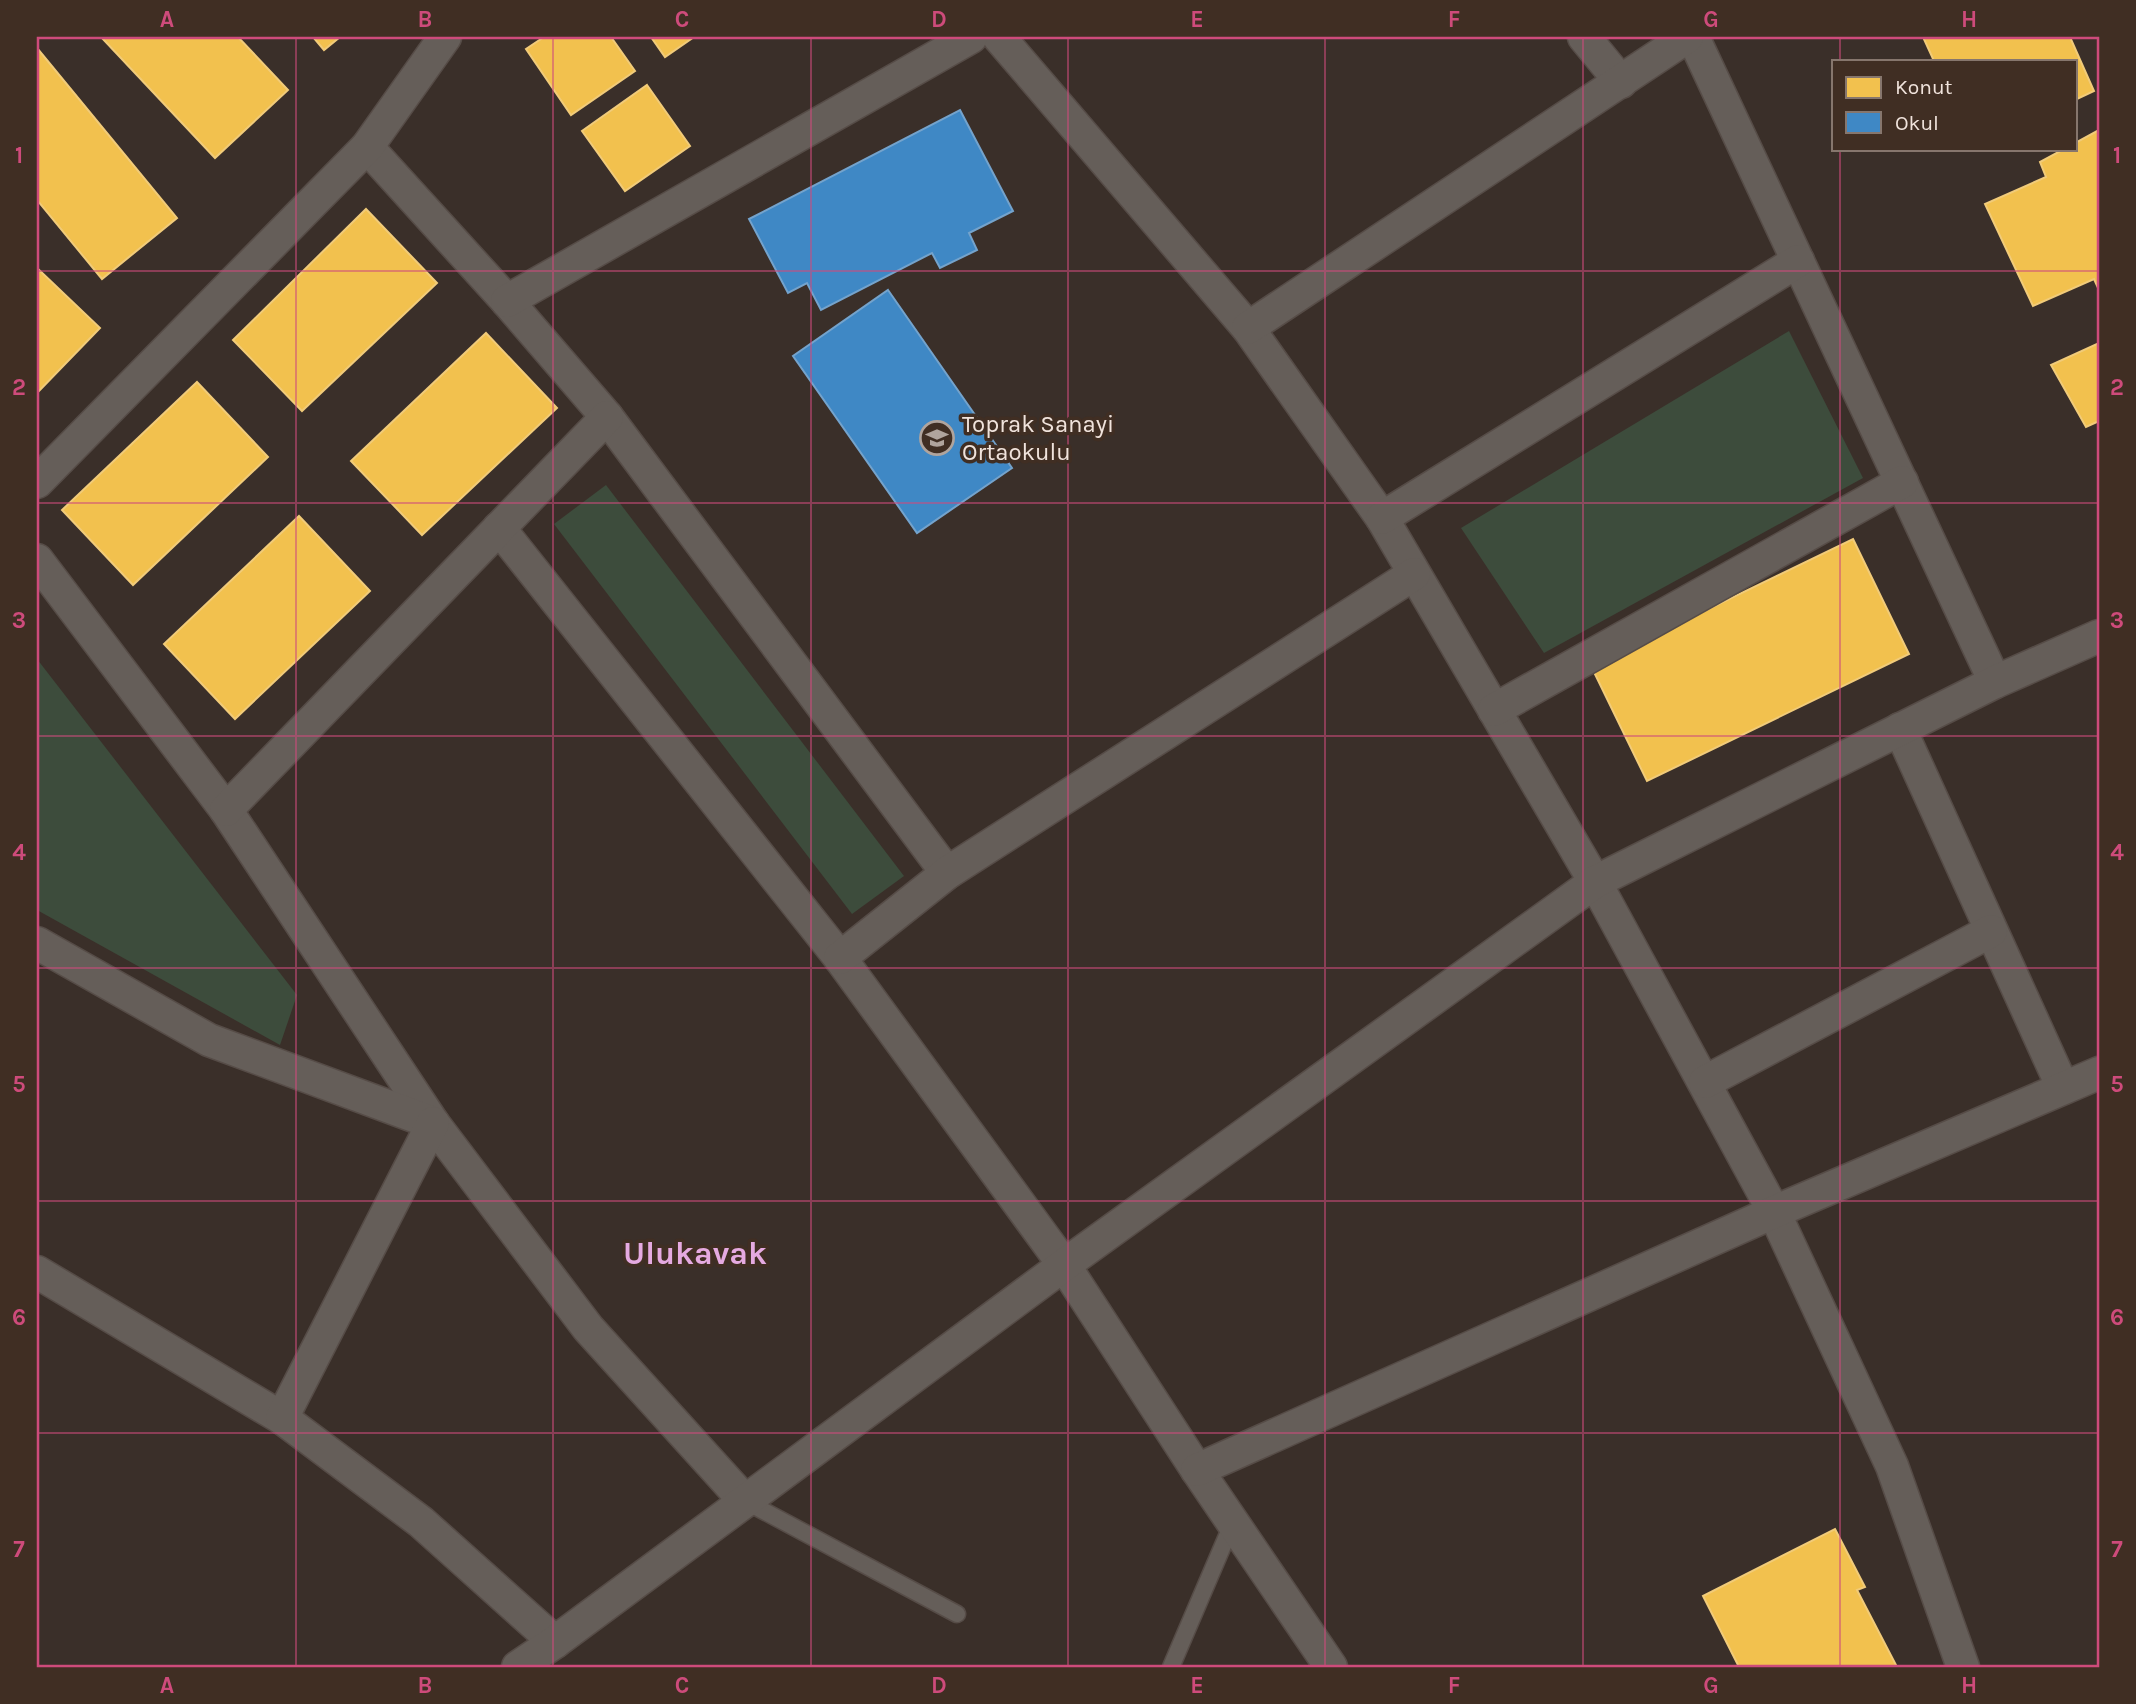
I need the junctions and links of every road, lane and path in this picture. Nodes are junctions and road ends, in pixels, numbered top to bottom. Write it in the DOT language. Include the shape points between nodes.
graph roads {
  1 [pos="444,37"];
  2 [pos="971,37"];
  3 [pos="999,37"];
  4 [pos="1584,37"];
  5 [pos="1687,37"];
  6 [pos="1693,37"];
  7 [pos="1621,82"];
  8 [pos="367,146"];
  9 [pos="1798,261"];
  10 [pos="507,301"];
  11 [pos="1248,328"];
  12 [pos="607,417"];
  13 [pos="37,482"];
  14 [pos="1902,482"];
  15 [pos="1382,518"];
  16 [pos="499,528"];
  17 [pos="37,560"];
  18 [pos="1414,574"];
  19 [pos="2099,636"];
  20 [pos="1995,682"];
  21 [pos="1494,710"];
  22 [pos="1900,729"];
  23 [pos="226,810"];
  24 [pos="947,873"];
  25 [pos="1595,882"];
  26 [pos="1991,931"];
  27 [pos="37,943"];
  28 [pos="840,958"];
  29 [pos="2099,1073"];
  30 [pos="1705,1082"];
  31 [pos="2063,1088"];
  32 [pos="433,1123"];
  33 [pos="1774,1212"];
  34 [pos="1064,1265"];
  35 [pos="37,1272"];
  36 [pos="282,1418"];
  37 [pos="1198,1470"];
  38 [pos="745,1501"];
  39 [pos="1233,1522"];
  40 [pos="957,1614"];
  41 [pos="555,1642"];
  42 [pos="518,1667"];
  43 [pos="1171,1667"];
  44 [pos="1331,1667"];
  45 [pos="1963,1667"];
  1 -- 8 [label="street"];
  2 -- 10 [label="street"];
  3 -- 11 [label="street"];
  4 -- 7 [label="street"];
  5 -- 7 [label="street"];
  6 -- 9 [label="street"];
  7 -- 11 [label="street"];
  8 -- 10 [label="street"];
  8 -- 13 [label="street"];
  9 -- 14 [label="street"];
  9 -- 15 [label="street"];
  10 -- 12 [label="street"];
  11 -- 15 [label="street"];
  12 -- 16 [label="street"];
  12 -- 24 [label="street"];
  14 -- 20 [label="street"];
  14 -- 21 [label="street"];
  15 -- 18 [label="street"];
  16 -- 23 [label="street"];
  16 -- 28 [label="street"];
  17 -- 23 [label="street"];
  18 -- 21 [label="street"];
  18 -- 24 [label="street"];
  19 -- 20 [label="street"];
  20 -- 22 [label="street"];
  21 -- 25 [label="street"];
  22 -- 25 [label="street"];
  22 -- 26 [label="street"];
  23 -- 32 [label="street"];
  24 -- 28 [label="street"];
  25 -- 30 [label="street"];
  25 -- 34 [label="street"];
  26 -- 30 [label="street"];
  26 -- 31 [label="street"];
  27 -- 32 [label="street" via="209,1040"];
  28 -- 34 [label="street"];
  29 -- 31 [label="street"];
  30 -- 33 [label="street"];
  31 -- 33 [label="street"];
  32 -- 36 [label="street"];
  32 -- 38 [label="street" via="588,1328"];
  33 -- 37 [label="street"];
  33 -- 45 [label="street" via="1892,1466"];
  34 -- 37 [label="street"];
  34 -- 38 [label="street"];
  35 -- 36 [label="street"];
  36 -- 41 [label="street" via="421,1522"];
  37 -- 39 [label="street"];
  38 -- 40 [label="lane"];
  38 -- 41 [label="street"];
  39 -- 43 [label="lane"];
  39 -- 44 [label="street"];
  41 -- 42 [label="street"];
}
